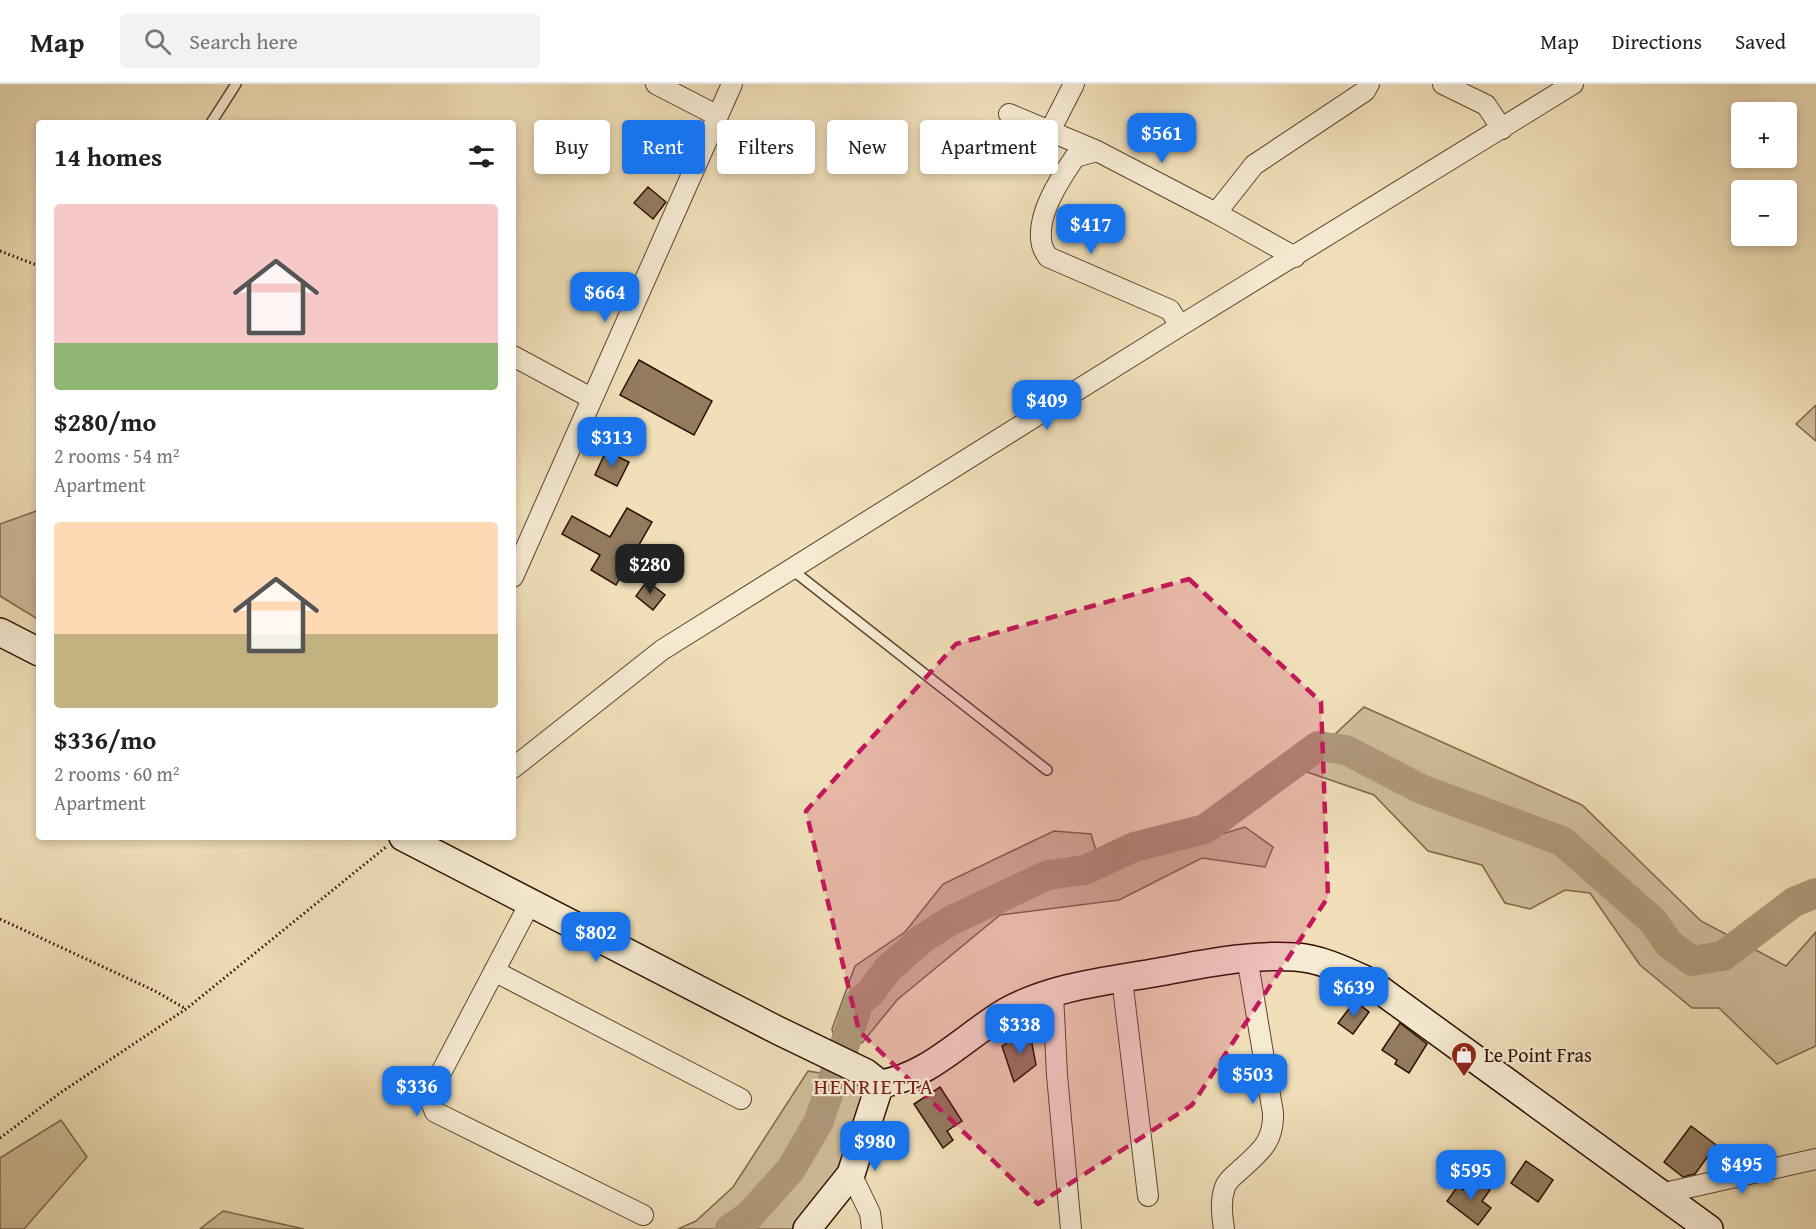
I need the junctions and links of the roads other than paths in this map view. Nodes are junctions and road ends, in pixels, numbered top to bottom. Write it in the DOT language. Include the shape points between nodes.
graph roads {
  1 [pos="236,84"];
  2 [pos="656,84"];
  3 [pos="732,84"];
  4 [pos="1074,84"];
  5 [pos="1369,84"];
  6 [pos="1443,84"];
  7 [pos="1574,84"];
  8 [pos="1009,114"];
  9 [pos="718,116"];
  10 [pos="213,120"];
  11 [pos="1023,120"];
  12 [pos="1056,120"];
  13 [pos="1502,129"];
  14 [pos="1058,134"];
  15 [pos="1096,151"];
  16 [pos="1216,213"];
  17 [pos="1295,257"];
  18 [pos="1180,326"];
  19 [pos="516,358"];
  20 [pos="591,398"];
  21 [pos="791,569"];
  22 [pos="516,571"];
  23 [pos="0,632"];
  24 [pos="36,650"];
  25 [pos="516,766"];
  26 [pos="1047,770"];
  27 [pos="409,840"];
  28 [pos="530,903"];
  29 [pos="1247,957"];
  30 [pos="494,971"];
  31 [pos="1122,979"];
  32 [pos="1053,993"];
  33 [pos="873,1078"];
  34 [pos="741,1099"];
  35 [pos="1816,1159"];
  36 [pos="851,1174"];
  37 [pos="1660,1194"];
  38 [pos="1148,1196"];
  39 [pos="643,1215"];
  40 [pos="807,1229"];
  41 [pos="872,1229"];
  42 [pos="1071,1229"];
  43 [pos="1224,1229"];
  44 [pos="1709,1229"];
  1 -- 10 [label="lane"];
  2 -- 9 [label="street"];
  3 -- 9 [label="street"];
  4 -- 12 [label="street"];
  5 -- 16 [label="street" via="1365,91 1254,165"];
  6 -- 13 [label="street" via="1486,105"];
  7 -- 13 [label="street"];
  8 -- 11 [label="street"];
  9 -- 20 [label="street"];
  13 -- 17 [label="street"];
  14 -- 15 [label="street"];
  15 -- 16 [label="street"];
  15 -- 18 [label="street" via="1075,157 1057,184 1042,220 1042,244 1048,257 1170,310"];
  16 -- 17 [label="street"];
  17 -- 18 [label="street"];
  18 -- 21 [label="street"];
  19 -- 20 [label="street"];
  20 -- 22 [label="street"];
  21 -- 25 [label="street" via="662,650"];
  21 -- 26 [label="lane"];
  23 -- 24 [label="main road"];
  27 -- 28 [label="main road"];
  28 -- 30 [label="street"];
  28 -- 33 [label="main road"];
  29 -- 31 [label="main road"];
  29 -- 37 [label="main road" via="1298,957 1342,968 1368,981"];
  29 -- 43 [label="street" via="1274,1130 1266,1145 1228,1180 1221,1209"];
  30 -- 34 [label="street"];
  30 -- 39 [label="street" via="433,1088 431,1102 435,1112"];
  31 -- 32 [label="main road"];
  31 -- 38 [label="street"];
  32 -- 33 [label="main road" via="1006,1012 924,1068 896,1082"];
  32 -- 42 [label="street"];
  33 -- 36 [label="main road"];
  35 -- 37 [label="street"];
  36 -- 40 [label="main road"];
  36 -- 41 [label="street" via="870,1213"];
  37 -- 44 [label="main road"];
}
